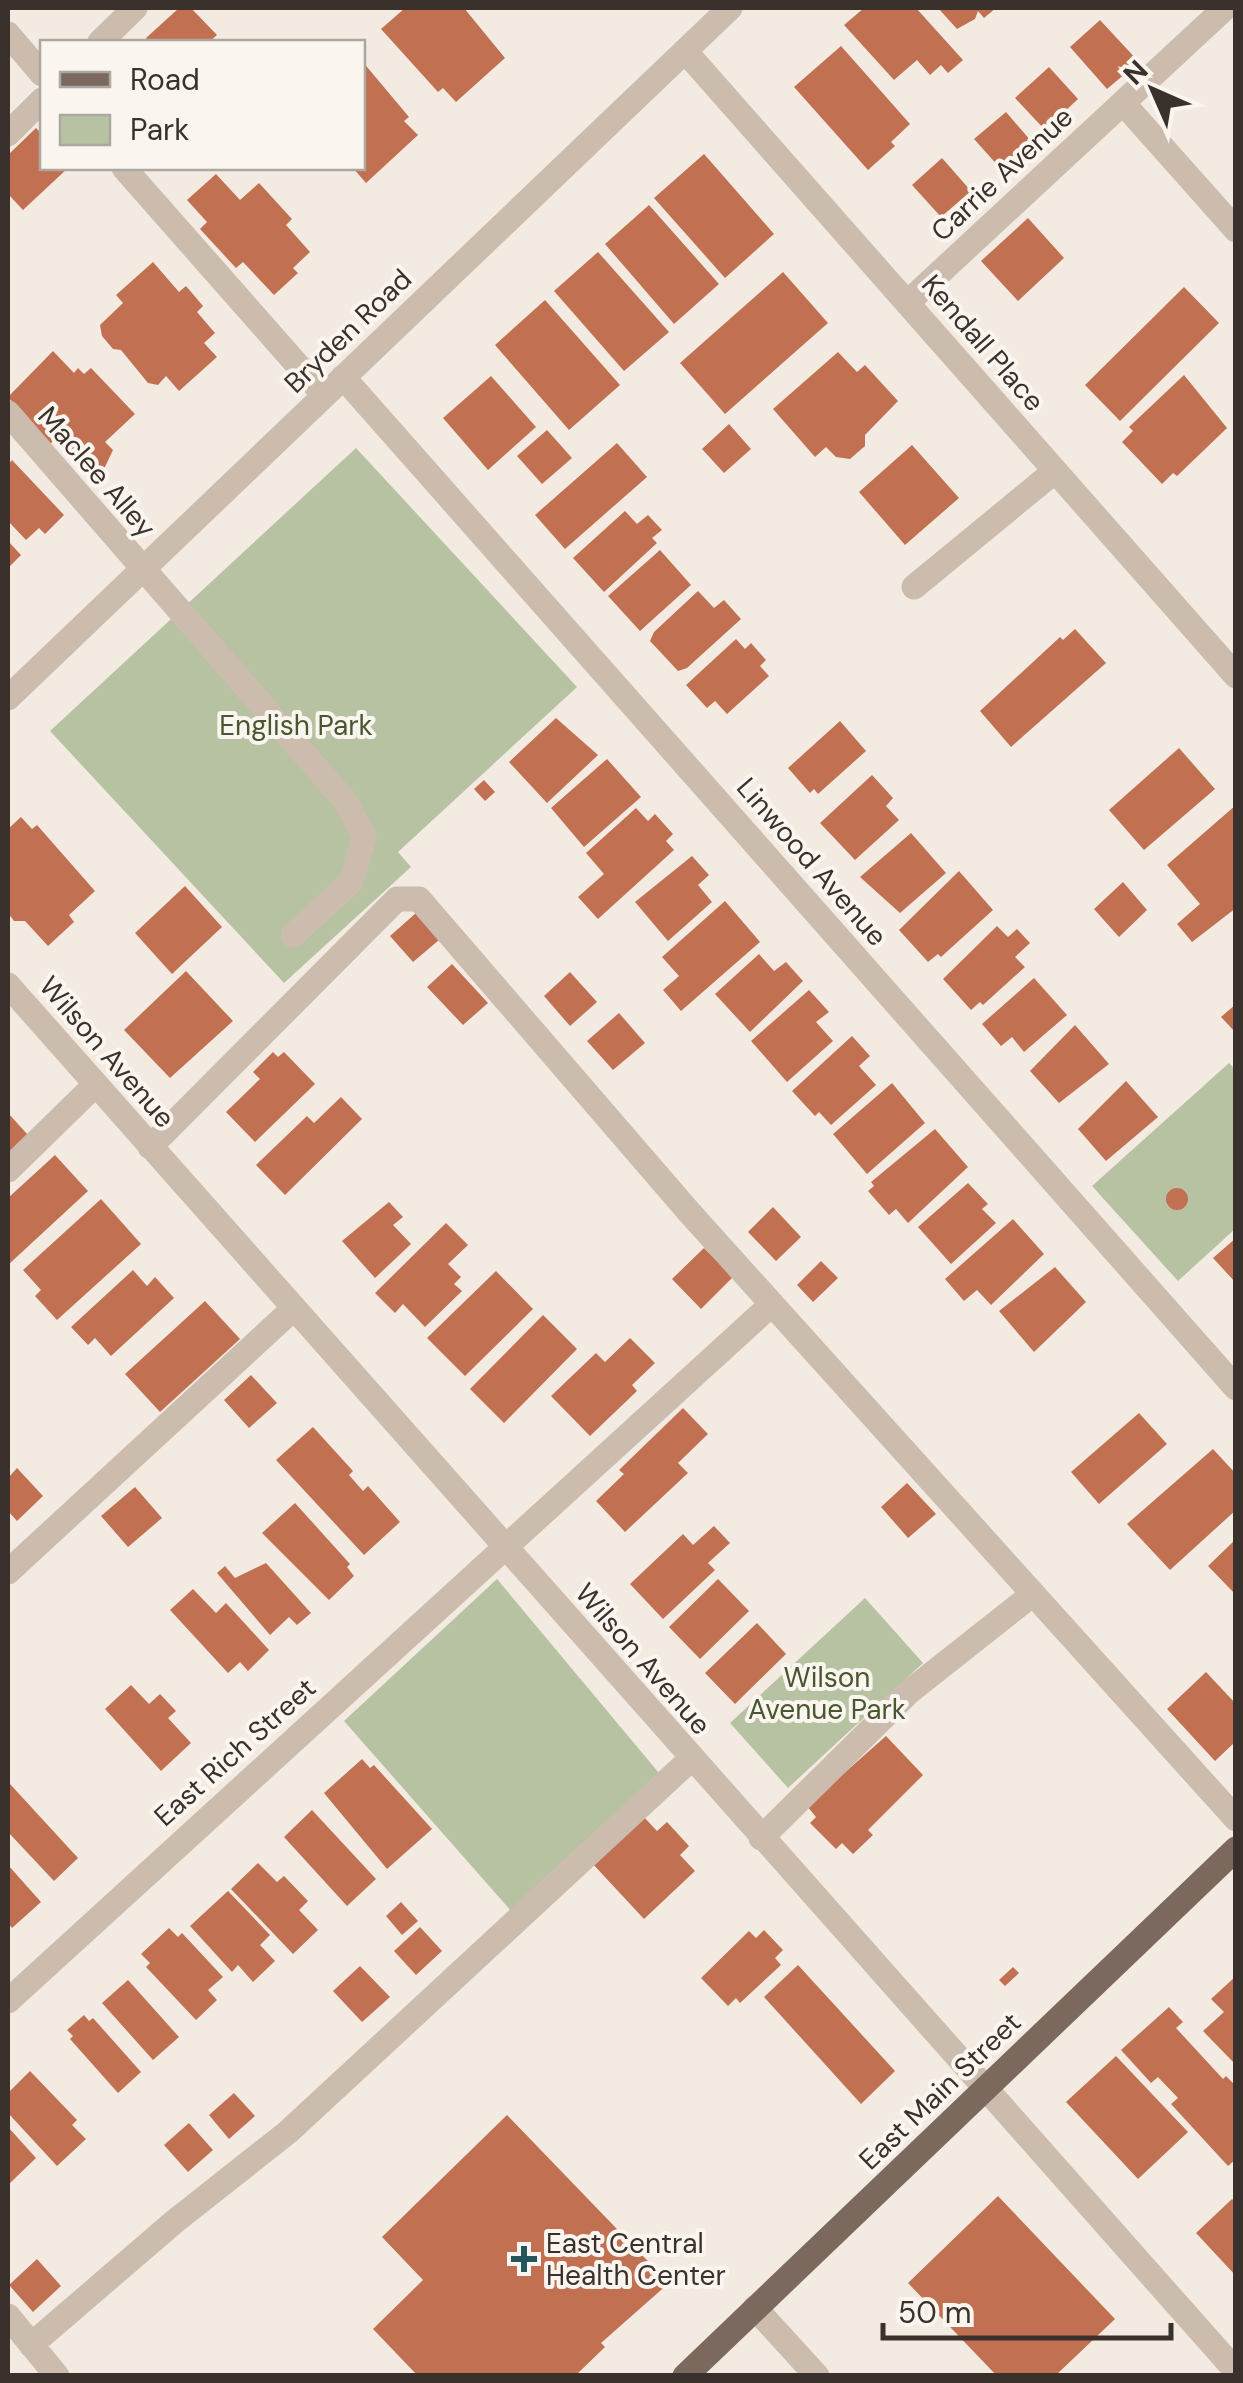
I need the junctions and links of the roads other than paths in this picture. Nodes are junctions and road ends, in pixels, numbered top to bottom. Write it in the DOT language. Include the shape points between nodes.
graph roads {
  1 [pos="135,8"];
  2 [pos="730,8"];
  3 [pos="1225,8"];
  4 [pos="8,34"];
  5 [pos="102,40"];
  6 [pos="685,50"];
  7 [pos="40,72"];
  8 [pos="40,102"];
  9 [pos="1123,102"];
  10 [pos="8,134"];
  11 [pos="126,170"];
  12 [pos="1236,230"];
  13 [pos="907,303"];
  14 [pos="333,386"];
  15 [pos="8,414"];
  16 [pos="1055,471"];
  17 [pos="142,570"];
  18 [pos="914,587"];
  19 [pos="1236,676"];
  20 [pos="8,698"];
  21 [pos="293,935"];
  22 [pos="8,985"];
  23 [pos="95,1085"];
  24 [pos="150,1147"];
  25 [pos="8,1170"];
  26 [pos="772,1304"];
  27 [pos="294,1309"];
  28 [pos="1236,1388"];
  29 [pos="504,1547"];
  30 [pos="8,1572"];
  31 [pos="1032,1594"];
  32 [pos="692,1760"];
  33 [pos="1236,1819"];
  34 [pos="761,1838"];
  35 [pos="1236,1850"];
  36 [pos="8,2001"];
  37 [pos="984,2091"];
  38 [pos="756,2308"];
  39 [pos="8,2316"];
  40 [pos="32,2345"];
  41 [pos="1236,2372"];
  42 [pos="57,2376"];
  43 [pos="685,2376"];
  44 [pos="817,2376"];
  1 -- 5 [label="street"];
  2 -- 6 [label="street, Bryden Road"];
  3 -- 9 [label="street, Carrie Avenue"];
  4 -- 7 [label="street"];
  6 -- 13 [label="street, Kendall Place"];
  6 -- 14 [label="street, Bryden Road"];
  8 -- 10 [label="street"];
  9 -- 12 [label="street"];
  9 -- 13 [label="street, Carrie Avenue"];
  11 -- 14 [label="street, Linwood Avenue"];
  13 -- 16 [label="street, Kendall Place"];
  14 -- 17 [label="street, Bryden Road"];
  14 -- 28 [label="street, Linwood Avenue"];
  15 -- 17 [label="street, Maclee Alley"];
  16 -- 18 [label="street"];
  16 -- 19 [label="street, Kendall Place"];
  17 -- 20 [label="street, Bryden Road"];
  17 -- 21 [label="street, Maclee Alley" via="346,802 364,837 351,882"];
  22 -- 23 [label="street, Wilson Avenue"];
  23 -- 24 [label="street, Wilson Avenue"];
  23 -- 25 [label="street"];
  24 -- 26 [label="street" via="397,899 408,896 419,900"];
  24 -- 27 [label="street, Wilson Avenue"];
  26 -- 29 [label="street, East Rich Street"];
  26 -- 31 [label="street"];
  27 -- 29 [label="street, Wilson Avenue"];
  27 -- 30 [label="street"];
  29 -- 32 [label="street, Wilson Avenue"];
  29 -- 36 [label="street, East Rich Street"];
  31 -- 33 [label="street"];
  31 -- 34 [label="street" via="910,1692"];
  32 -- 34 [label="street, Wilson Avenue"];
  32 -- 40 [label="street" via="288,2132"];
  34 -- 37 [label="street, Wilson Avenue"];
  35 -- 37 [label="main road, East Main Street"];
  37 -- 38 [label="main road, East Main Street"];
  37 -- 41 [label="street, Wilson Avenue"];
  38 -- 43 [label="main road, East Main Street"];
  38 -- 44 [label="street"];
  39 -- 40 [label="street"];
  40 -- 42 [label="street"];
}
